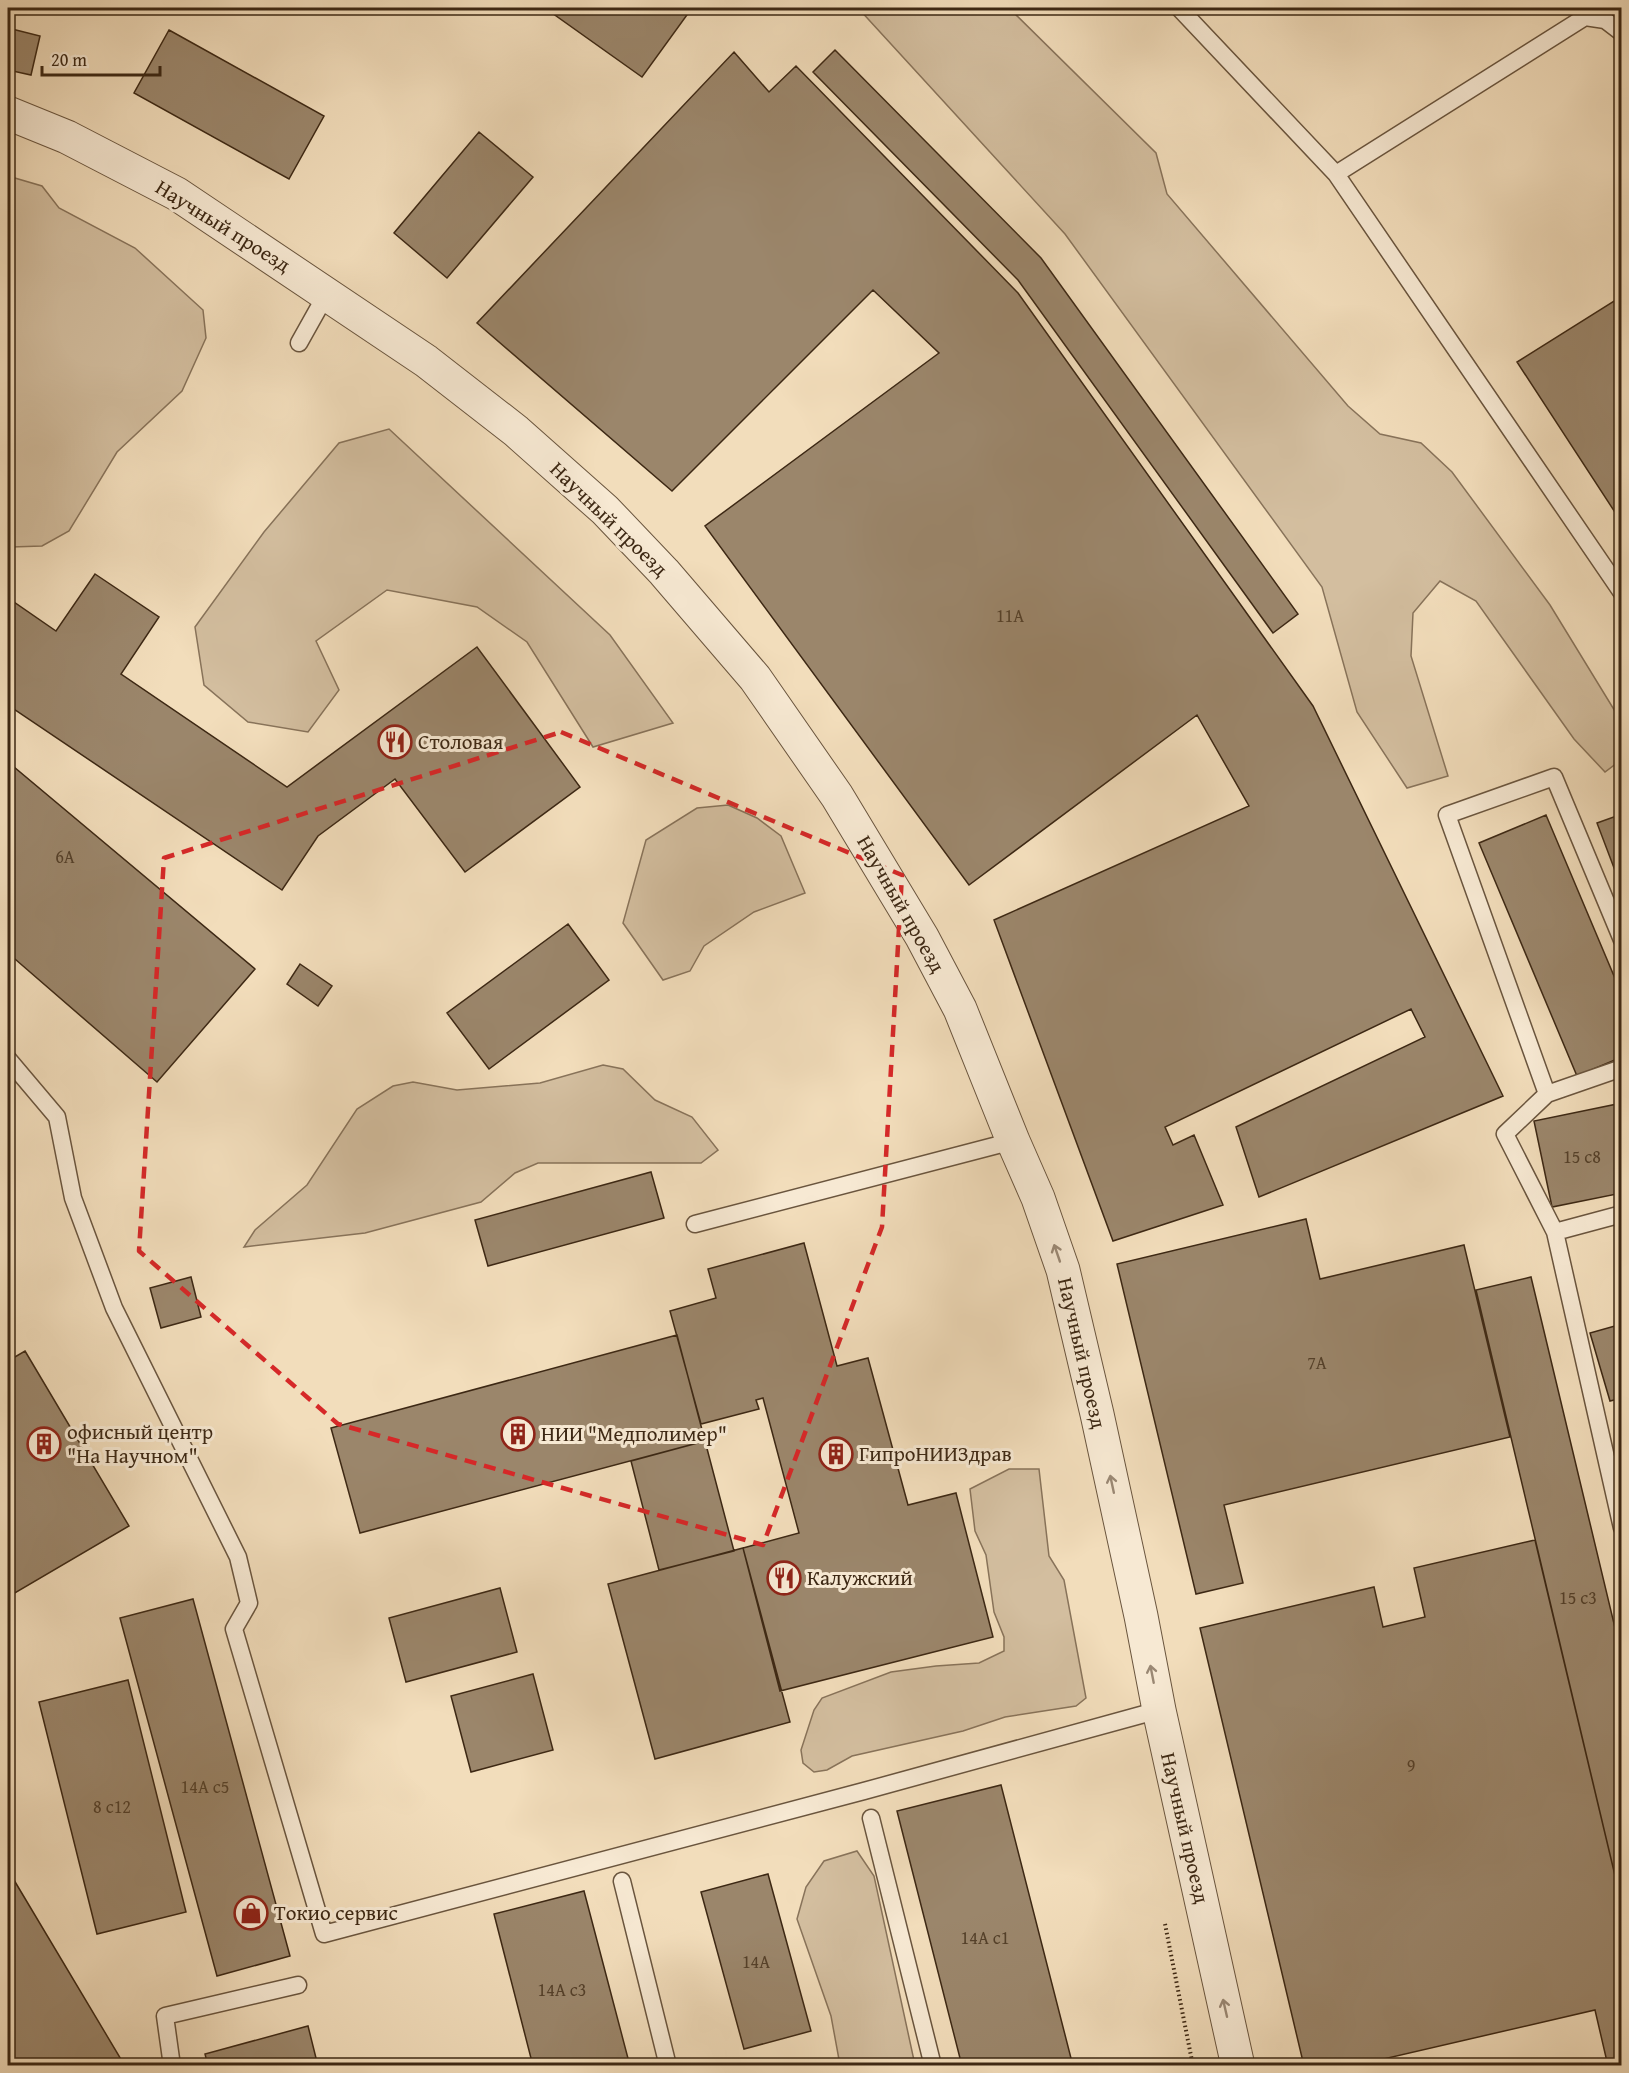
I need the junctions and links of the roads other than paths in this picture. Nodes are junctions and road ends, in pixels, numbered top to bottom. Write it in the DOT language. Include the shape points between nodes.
graph roads {
  1 [pos="1179,8"];
  2 [pos="1622,33"];
  3 [pos="8,113"];
  4 [pos="1336,174"];
  5 [pos="327,293"];
  6 [pos="299,343"];
  7 [pos="1622,593"];
  8 [pos="1622,940"];
  9 [pos="8,1059"];
  10 [pos="1622,1068"];
  11 [pos="1547,1094"];
  12 [pos="1013,1141"];
  13 [pos="1622,1214"];
  14 [pos="695,1224"];
  15 [pos="1555,1232"];
  16 [pos="1622,1528"];
  17 [pos="1158,1710"];
  18 [pos="871,1818"];
  19 [pos="622,1881"];
  20 [pos="298,1985"];
  21 [pos="172,2066"];
  22 [pos="668,2066"];
  23 [pos="933,2066"];
  24 [pos="1238,2066"];
  1 -- 4 [label="lane"];
  2 -- 4 [label="lane" via="1605,20 1585,17"];
  3 -- 5 [label="street, Научный проезд" via="67,137 177,194"];
  4 -- 7 [label="lane"];
  5 -- 6 [label="lane"];
  5 -- 12 [label="street, Научный проезд" via="426,361 498,417 605,510 755,678 837,796 922,937 960,1009"];
  8 -- 11 [label="lane" via="1554,777 1447,815"];
  9 -- 17 [label="lane" via="57,1117 73,1198 114,1308 238,1557 249,1603 234,1629 324,1934"];
  10 -- 11 [label="lane"];
  11 -- 15 [label="lane" via="1505,1134"];
  12 -- 14 [label="lane"];
  17 -- 12 [label="street, Научный проезд, one-way" via="1141,1616 1062,1270 1038,1198"];
  13 -- 15 [label="lane"];
  15 -- 16 [label="lane"];
  24 -- 17 [label="street, Научный проезд, one-way"];
  18 -- 23 [label="lane"];
  19 -- 22 [label="lane"];
  20 -- 21 [label="lane" via="165,2016"];
}
